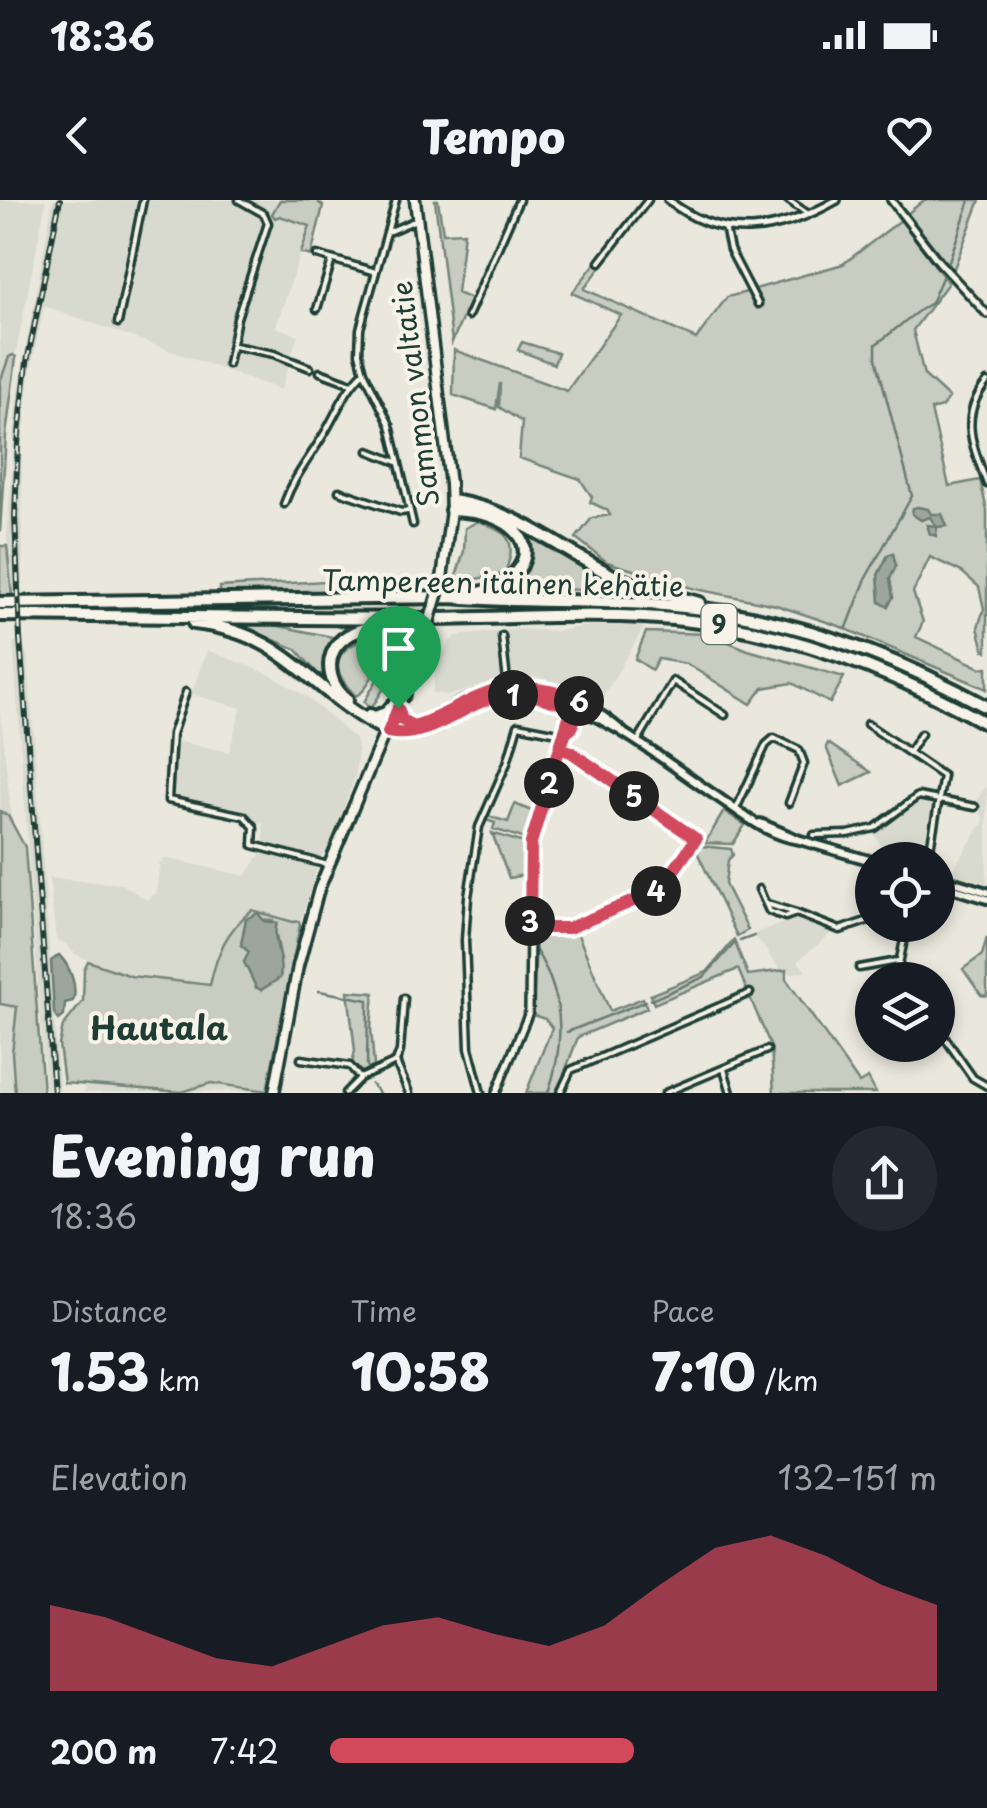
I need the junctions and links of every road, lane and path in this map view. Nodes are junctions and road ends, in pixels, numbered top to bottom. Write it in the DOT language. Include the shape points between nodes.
graph roads {
  1 [pos="144,200"];
  2 [pos="239,200"];
  3 [pos="414,200"];
  4 [pos="518,200"];
  5 [pos="648,200"];
  6 [pos="668,200"];
  7 [pos="788,200"];
  8 [pos="838,200"];
  9 [pos="891,200"];
  10 [pos="394,201"];
  11 [pos="809,216"];
  12 [pos="416,220"];
  13 [pos="726,227"];
  14 [pos="388,232"];
  15 [pos="317,255"];
  16 [pos="332,260"];
  17 [pos="600,262"];
  18 [pos="376,272"];
  19 [pos="758,304"];
  20 [pos="317,309"];
  21 [pos="987,314"];
  22 [pos="468,316"];
  23 [pos="118,324"];
  24 [pos="232,345"];
  25 [pos="228,364"];
  26 [pos="310,368"];
  27 [pos="320,372"];
  28 [pos="364,372"];
  29 [pos="987,382"];
  30 [pos="352,384"];
  31 [pos="369,451"];
  32 [pos="397,462"];
  33 [pos="986,484"];
  34 [pos="339,491"];
  35 [pos="284,504"];
  36 [pos="452,505"];
  37 [pos="408,510"];
  38 [pos="414,524"];
  39 [pos="451,597"];
  40 [pos="0,602"];
  41 [pos="734,614"];
  42 [pos="0,615"];
  43 [pos="153,618"];
  44 [pos="432,619"];
  45 [pos="502,636"];
  46 [pos="186,692"];
  47 [pos="508,692"];
  48 [pos="404,694"];
  49 [pos="577,706"];
  50 [pos="987,706"];
  51 [pos="398,708"];
  52 [pos="725,714"];
  53 [pos="374,717"];
  54 [pos="867,724"];
  55 [pos="987,724"];
  56 [pos="413,726"];
  57 [pos="390,728"];
  58 [pos="566,734"];
  59 [pos="921,734"];
  60 [pos="636,742"];
  61 [pos="560,748"];
  62 [pos="909,752"];
  63 [pos="939,802"];
  64 [pos="789,803"];
  65 [pos="975,808"];
  66 [pos="736,809"];
  67 [pos="814,835"];
  68 [pos="930,842"];
  69 [pos="855,856"];
  70 [pos="328,865"];
  71 [pos="955,886"];
  72 [pos="759,889"];
  73 [pos="987,895"];
  74 [pos="855,925"];
  75 [pos="530,928"];
  76 [pos="903,942"];
  77 [pos="898,962"];
  78 [pos="750,994"];
  79 [pos="404,998"];
  80 [pos="767,1050"];
  81 [pos="955,1052"];
  82 [pos="301,1059"];
  83 [pos="396,1062"];
  84 [pos="724,1069"];
  85 [pos="360,1078"];
  86 [pos="987,1086"];
  87 [pos="274,1093"];
  88 [pos="345,1093"];
  89 [pos="409,1093"];
  90 [pos="481,1093"];
  91 [pos="496,1093"];
  92 [pos="560,1093"];
  93 [pos="666,1093"];
  94 [pos="731,1093"];
  1 -- 23 [label="street"];
  2 -- 24 [label="street" via="268,223"];
  3 -- 12 [label="main road, Sammon valtatie"];
  4 -- 22 [label="street"];
  5 -- 17 [label="street"];
  6 -- 13 [label="street"];
  7 -- 11 [label="street"];
  8 -- 11 [label="street"];
  9 -- 21 [label="street"];
  10 -- 14 [label="street"];
  11 -- 13 [label="street" via="771,228"];
  12 -- 14 [label="street"];
  12 -- 36 [label="main road, Sammon valtatie"];
  13 -- 19 [label="street" via="730,251"];
  14 -- 18 [label="street"];
  15 -- 16 [label="street"];
  16 -- 18 [label="street"];
  16 -- 20 [label="street"];
  18 -- 28 [label="street" via="359,335"];
  24 -- 25 [label="street"];
  24 -- 26 [label="street"];
  27 -- 30 [label="street"];
  28 -- 30 [label="street"];
  28 -- 32 [label="street" via="388,418"];
  29 -- 33 [label="street" via="969,426"];
  30 -- 35 [label="street"];
  31 -- 32 [label="street"];
  32 -- 37 [label="street"];
  34 -- 37 [label="street"];
  36 -- 39 [label="highway" via="503,521 523,552 508,583"];
  36 -- 41 [label="highway" via="510,516 604,572"];
  36 -- 48 [label="main road, Sammon valtatie, bridge" via="442,579"];
  37 -- 38 [label="street"];
  39 -- 40 [label="highway, Tampereen itäinen kehätie / 9"];
  39 -- 41 [label="highway, Tampereen itäinen kehätie / 9"];
  41 -- 50 [label="highway, Tampereen itäinen kehätie / 9" via="866,650"];
  42 -- 43 [label="highway, Tampereen itäinen kehätie / 9"];
  43 -- 44 [label="highway, Tampereen itäinen kehätie / 9"];
  43 -- 57 [label="highway" via="255,638 296,663 348,709"];
  44 -- 53 [label="highway" via="360,630 336,646 332,682"];
  44 -- 55 [label="highway, Tampereen itäinen kehätie / 9" via="612,616 725,625 875,668"];
  45 -- 47 [label="street"];
  46 -- 70 [label="street" via="172,734 168,800 244,816 254,826 253,845"];
  47 -- 49 [label="main road"];
  47 -- 56 [label="main road" via="476,696"];
  47 -- 57 [label="main road" via="419,732"];
  48 -- 51 [label="main road, Sammon valtatie"];
  48 -- 53 [label="highway"];
  49 -- 58 [label="street"];
  49 -- 60 [label="main road"];
  51 -- 56 [label="main road"];
  51 -- 57 [label="main road, Sammon valtatie"];
  52 -- 60 [label="street" via="673,681"];
  53 -- 57 [label="highway"];
  54 -- 62 [label="street"];
  56 -- 57 [label="main road"];
  57 -- 70 [label="main road, Sammon valtatie"];
  58 -- 61 [label="street"];
  58 -- 90 [label="street" via="517,726 479,827 466,940 470,1056"];
  59 -- 62 [label="street"];
  60 -- 66 [label="main road"];
  61 -- 75 [label="street" via="531,843"];
  61 -- 75 [label="street" via="696,839 655,892 569,928"];
  62 -- 63 [label="street" via="943,776"];
  63 -- 65 [label="street"];
  63 -- 67 [label="street" via="913,798 875,828"];
  63 -- 68 [label="street"];
  64 -- 66 [label="street" via="804,764 798,750 774,738"];
  66 -- 69 [label="main road" via="800,840"];
  70 -- 87 [label="main road, Sammon valtatie" via="305,938"];
  71 -- 73 [label="main road"];
  72 -- 74 [label="street" via="767,904 840,930"];
  75 -- 91 [label="street" via="530,1012"];
  76 -- 77 [label="street"];
  78 -- 92 [label="street" via="571,1070"];
  79 -- 83 [label="street"];
  80 -- 84 [label="street"];
  81 -- 86 [label="street"];
  82 -- 85 [label="street" via="350,1066"];
  83 -- 85 [label="street"];
  83 -- 89 [label="street"];
  84 -- 93 [label="street"];
  84 -- 94 [label="street"];
  85 -- 88 [label="street"];
}
